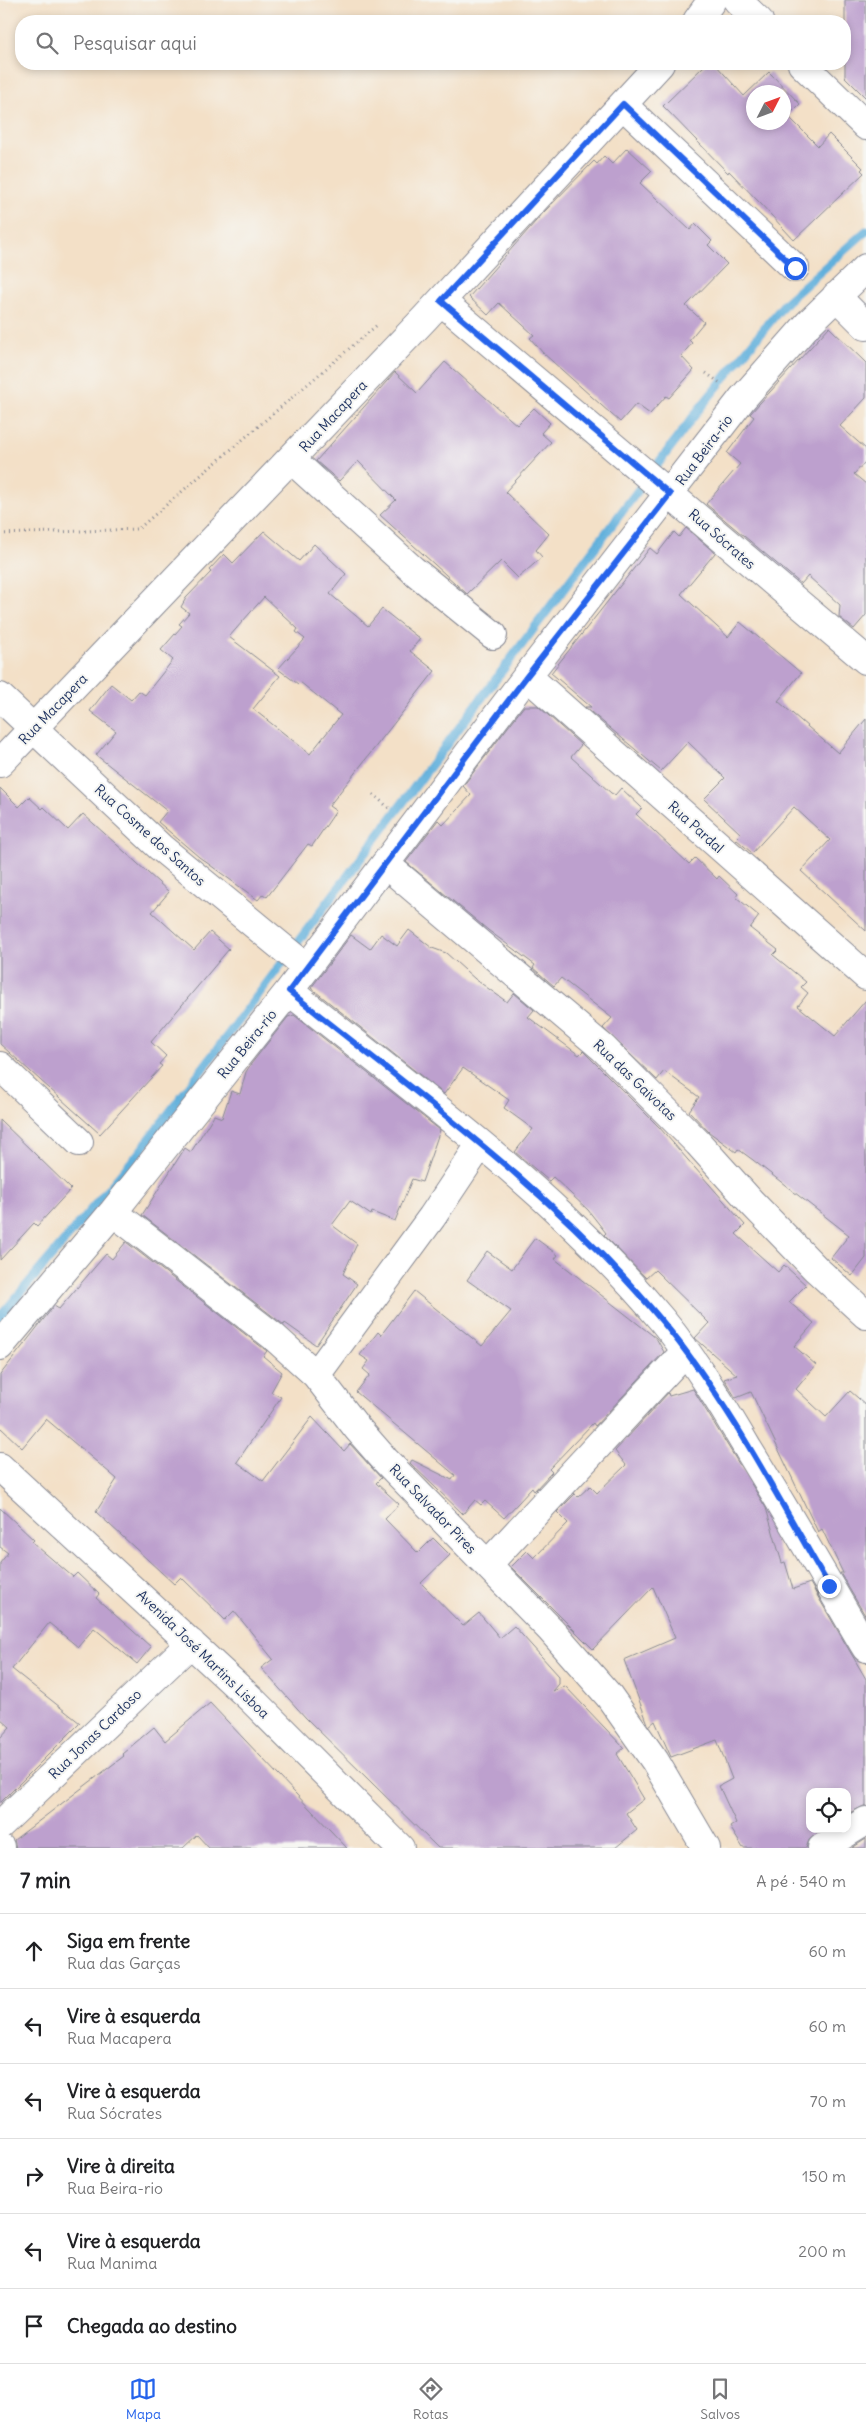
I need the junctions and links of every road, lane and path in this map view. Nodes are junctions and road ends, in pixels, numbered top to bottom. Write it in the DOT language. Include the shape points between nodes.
graph roads {
  1 [pos="712,0"];
  2 [pos="737,0"];
  3 [pos="702,15"];
  4 [pos="753,15"];
  5 [pos="654,70"];
  6 [pos="808,70"];
  7 [pos="623,104"];
  8 [pos="866,126"];
  9 [pos="795,268"];
  10 [pos="866,268"];
  11 [pos="836,296"];
  12 [pos="441,301"];
  13 [pos="378,324"];
  14 [pos="866,326"];
  15 [pos="292,460"];
  16 [pos="666,491"];
  17 [pos="0,534"];
  18 [pos="493,635"];
  19 [pos="866,660"];
  20 [pos="527,676"];
  21 [pos="0,697"];
  22 [pos="33,730"];
  23 [pos="0,763"];
  24 [pos="373,794"];
  25 [pos="383,803"];
  26 [pos="385,864"];
  27 [pos="301,963"];
  28 [pos="866,976"];
  29 [pos="289,991"];
  30 [pos="0,1066"];
  31 [pos="79,1142"];
  32 [pos="480,1145"];
  33 [pos="113,1212"];
  34 [pos="866,1315"];
  35 [pos="0,1346"];
  36 [pos="686,1352"];
  37 [pos="316,1375"];
  38 [pos="0,1467"];
  39 [pos="488,1564"];
  40 [pos="191,1643"];
  41 [pos="866,1648"];
  42 [pos="866,1821"];
  43 [pos="0,1824"];
  44 [pos="400,1848"];
  45 [pos="706,1848"];
  46 [pos="822,1848"];
  1 -- 3 [label="street"];
  2 -- 4 [label="street"];
  5 -- 7 [label="street, Rua Macapera"];
  6 -- 8 [label="street"];
  7 -- 9 [label="street"];
  7 -- 12 [label="street, Rua Macapera"];
  10 -- 11 [label="street, Rua Beira-rio"];
  11 -- 14 [label="street"];
  11 -- 16 [label="street, Rua Beira-rio" via="767,369"];
  12 -- 15 [label="street, Rua Macapera"];
  12 -- 16 [label="street, Rua Sócrates"];
  13 -- 17 [label="path" via="138,529"];
  15 -- 18 [label="street" via="413,570"];
  15 -- 22 [label="street, Rua Macapera"];
  16 -- 19 [label="street, Rua Sócrates"];
  16 -- 20 [label="street, Rua Beira-rio"];
  20 -- 26 [label="street, Rua Beira-rio"];
  20 -- 28 [label="street, Rua Pardal"];
  21 -- 22 [label="street, Rua Cosme dos Santos"];
  22 -- 23 [label="street, Rua Macapera"];
  22 -- 27 [label="street, Rua Cosme dos Santos" via="160,847"];
  24 -- 25 [label="path"];
  26 -- 27 [label="street, Rua Beira-rio"];
  26 -- 34 [label="street, Rua das Gaivotas" via="603,1048 816,1269"];
  27 -- 29 [label="street, Rua Beira-rio"];
  29 -- 32 [label="street"];
  29 -- 33 [label="street, Rua Beira-rio"];
  30 -- 31 [label="street"];
  32 -- 36 [label="street" via="557,1210 612,1265"];
  32 -- 37 [label="street" via="432,1217"];
  33 -- 35 [label="street, Rua Beira-rio"];
  33 -- 37 [label="street, Rua Salvador Pires" via="273,1336"];
  36 -- 39 [label="street"];
  36 -- 41 [label="street" via="742,1438"];
  37 -- 39 [label="street, Rua Salvador Pires" via="385,1460"];
  38 -- 40 [label="street, Avenida José Martins Lisboa"];
  39 -- 45 [label="street, Rua Salvador Pires" via="552,1630 608,1696 655,1761"];
  40 -- 43 [label="street, Rua Jonas Cardoso"];
  40 -- 44 [label="street, Avenida José Martins Lisboa"];
  42 -- 46 [label="street"];
}
